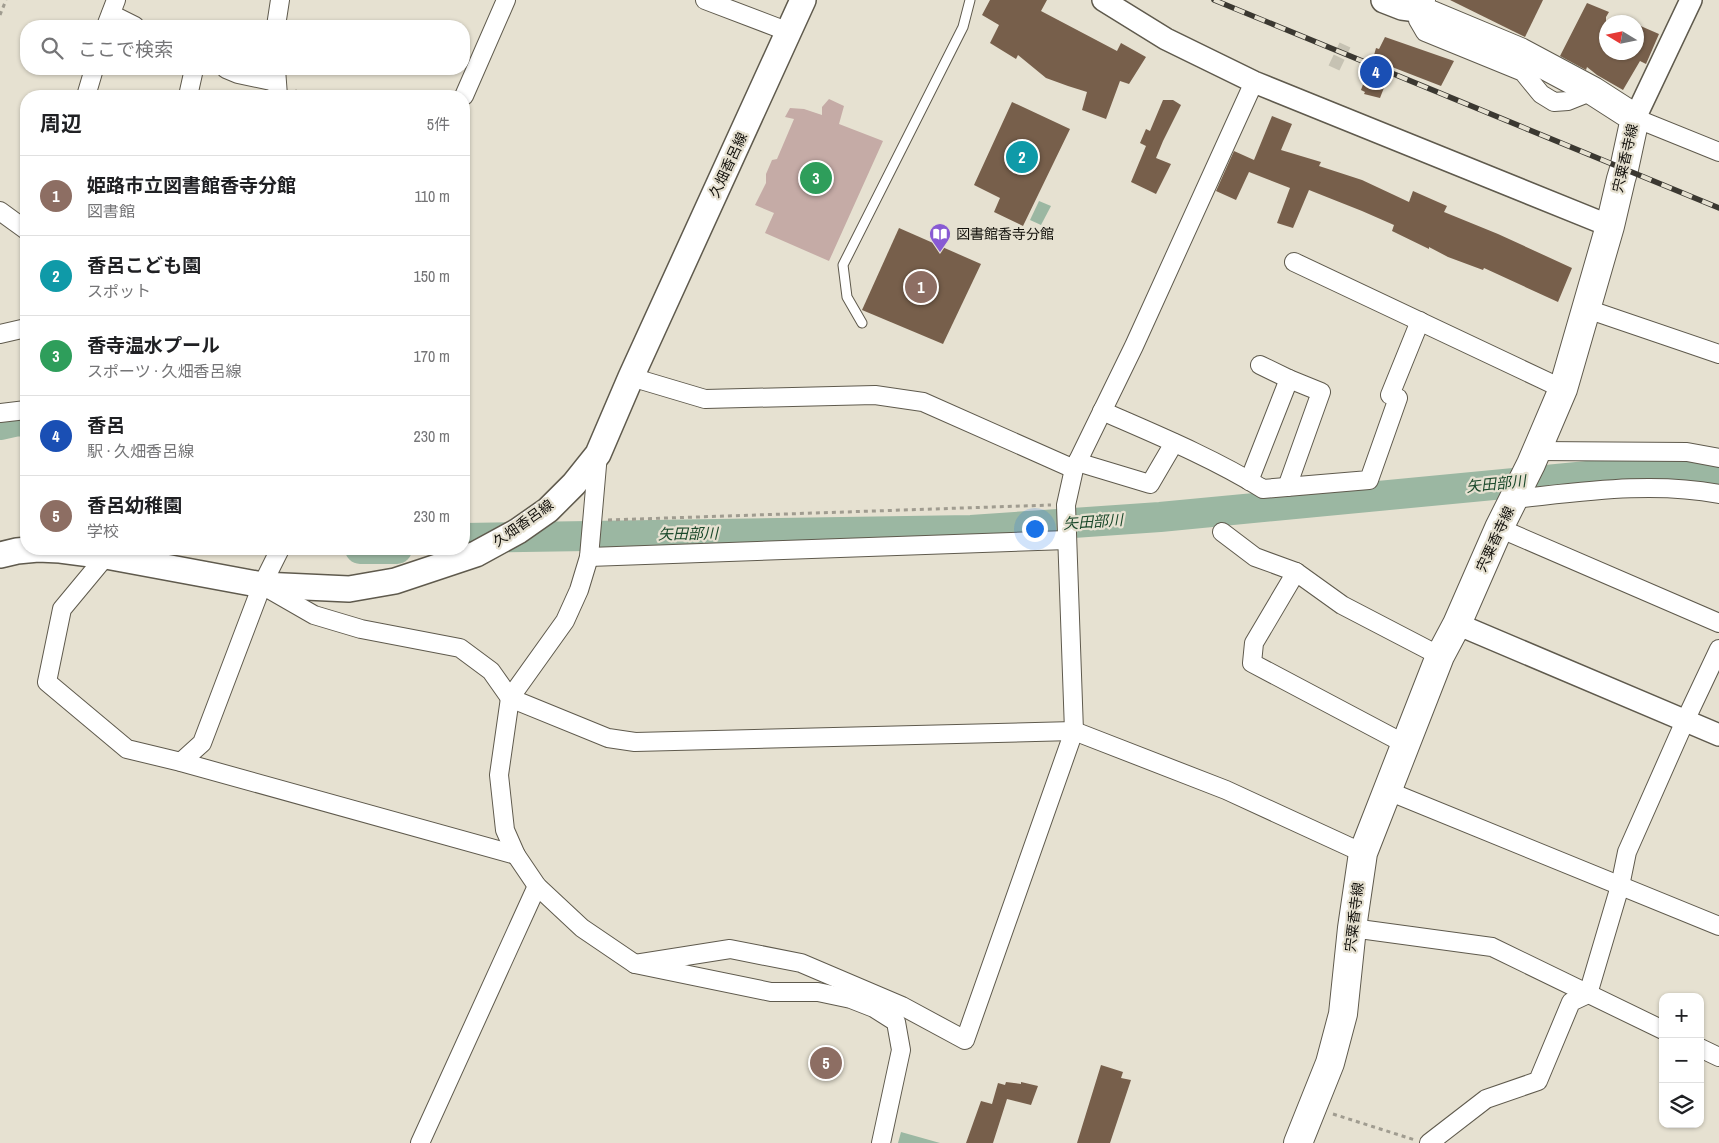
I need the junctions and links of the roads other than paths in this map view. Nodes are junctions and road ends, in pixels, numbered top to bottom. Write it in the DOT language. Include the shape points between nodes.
graph roads {
  1 [pos="280,0"];
  2 [pos="506,0"];
  3 [pos="705,0"];
  4 [pos="803,0"];
  5 [pos="970,0"];
  6 [pos="1103,0"];
  7 [pos="1384,0"];
  8 [pos="1691,0"];
  9 [pos="1419,5"];
  10 [pos="111,13"];
  11 [pos="124,20"];
  12 [pos="277,20"];
  13 [pos="789,32"];
  14 [pos="92,75"];
  15 [pos="193,75"];
  16 [pos="243,75"];
  17 [pos="276,82"];
  18 [pos="1254,82"];
  19 [pos="88,90"];
  20 [pos="189,90"];
  21 [pos="467,90"];
  22 [pos="1635,118"];
  23 [pos="1719,152"];
  24 [pos="0,211"];
  25 [pos="20,226"];
  26 [pos="1610,226"];
  27 [pos="1294,262"];
  28 [pos="1587,309"];
  29 [pos="1420,321"];
  30 [pos="862,323"];
  31 [pos="20,329"];
  32 [pos="0,334"];
  33 [pos="1719,354"];
  34 [pos="1260,365"];
  35 [pos="631,378"];
  36 [pos="1289,379"];
  37 [pos="1564,389"];
  38 [pos="20,411"];
  39 [pos="1102,411"];
  40 [pos="0,413"];
  41 [pos="1174,443"];
  42 [pos="598,454"];
  43 [pos="1534,458"];
  44 [pos="1719,458"];
  45 [pos="1076,466"];
  46 [pos="1249,481"];
  47 [pos="1287,487"];
  48 [pos="1719,494"];
  49 [pos="1513,499"];
  50 [pos="1498,528"];
  51 [pos="1222,532"];
  52 [pos="1067,540"];
  53 [pos="20,551"];
  54 [pos="0,555"];
  55 [pos="105,555"];
  56 [pos="121,555"];
  57 [pos="277,555"];
  58 [pos="588,558"];
  59 [pos="1296,572"];
  60 [pos="262,585"];
  61 [pos="1719,623"];
  62 [pos="1457,624"];
  63 [pos="1719,649"];
  64 [pos="1440,656"];
  65 [pos="510,698"];
  66 [pos="1684,721"];
  67 [pos="1074,731"];
  68 [pos="1719,735"];
  69 [pos="1405,744"];
  70 [pos="181,762"];
  71 [pos="1388,791"];
  72 [pos="1363,853"];
  73 [pos="516,855"];
  74 [pos="537,886"];
  75 [pos="1620,886"];
  76 [pos="1719,926"];
  77 [pos="1352,928"];
  78 [pos="635,964"];
  79 [pos="1588,994"];
  80 [pos="896,1022"];
  81 [pos="1659,1028"];
  82 [pos="965,1040"];
  83 [pos="1704,1050"];
  84 [pos="1719,1057"];
  85 [pos="420,1143"];
  86 [pos="881,1143"];
  87 [pos="1298,1143"];
  88 [pos="1429,1143"];
  1 -- 12 [label="street"];
  2 -- 21 [label="street"];
  3 -- 13 [label="street"];
  4 -- 13 [label="main road, 久畑香呂線"];
  5 -- 30 [label="lane" via="963,27 843,265 847,297"];
  6 -- 18 [label="street" via="1166,39"];
  7 -- 9 [label="main road" via="1402,7"];
  8 -- 22 [label="street"];
  9 -- 22 [label="main road, 宍粟香寺線" via="1520,52 1593,91"];
  10 -- 11 [label="street"];
  13 -- 35 [label="main road, 久畑香呂線"];
  14 -- 19 [label="street"];
  15 -- 20 [label="street"];
  16 -- 17 [label="street"];
  18 -- 26 [label="street"];
  18 -- 39 [label="street"];
  22 -- 23 [label="street"];
  22 -- 26 [label="main road, 宍粟香寺線"];
  24 -- 25 [label="street"];
  26 -- 28 [label="main road, 宍粟香寺線"];
  27 -- 29 [label="street"];
  28 -- 33 [label="street"];
  28 -- 37 [label="main road, 宍粟香寺線"];
  29 -- 37 [label="street"];
  29 -- 47 [label="street" via="1390,395 1398,398 1369,480"];
  31 -- 32 [label="street"];
  34 -- 36 [label="street"];
  35 -- 42 [label="main road, 久畑香呂線"];
  35 -- 45 [label="street" via="705,400 875,395 923,402"];
  36 -- 46 [label="street"];
  36 -- 47 [label="street" via="1321,392"];
  37 -- 43 [label="main road, 宍粟香寺線"];
  38 -- 40 [label="street"];
  39 -- 41 [label="street"];
  39 -- 45 [label="street"];
  41 -- 45 [label="street" via="1150,484"];
  41 -- 46 [label="street"];
  42 -- 58 [label="street"];
  42 -- 60 [label="main road, 久畑香呂線" via="548,510 476,554 374,586 349,589"];
  43 -- 44 [label="street" via="1687,452"];
  43 -- 49 [label="main road, 宍粟香寺線"];
  45 -- 52 [label="street" via="1066,505"];
  46 -- 47 [label="street" via="1263,489"];
  48 -- 49 [label="street" via="1626,487"];
  49 -- 50 [label="main road, 宍粟香寺線"];
  50 -- 61 [label="street"];
  50 -- 62 [label="main road, 宍粟香寺線"];
  51 -- 59 [label="street" via="1255,556"];
  52 -- 58 [label="street"];
  52 -- 67 [label="street"];
  53 -- 54 [label="main road, 久畑香呂線"];
  55 -- 70 [label="street" via="62,609 47,682 128,749"];
  56 -- 60 [label="main road, 久畑香呂線"];
  57 -- 60 [label="street"];
  58 -- 65 [label="street" via="579,590 565,621"];
  59 -- 64 [label="street" via="1342,604"];
  59 -- 69 [label="street" via="1254,643 1252,663"];
  60 -- 65 [label="street" via="314,615 361,629 460,648 491,671"];
  60 -- 70 [label="street" via="202,743"];
  62 -- 64 [label="main road, 宍粟香寺線"];
  62 -- 66 [label="street"];
  63 -- 66 [label="street"];
  64 -- 69 [label="main road, 宍粟香寺線"];
  65 -- 67 [label="street" via="608,738 635,742"];
  65 -- 73 [label="street" via="499,775 506,830"];
  66 -- 68 [label="street"];
  66 -- 75 [label="street" via="1627,852"];
  67 -- 72 [label="street" via="1226,790"];
  67 -- 82 [label="street"];
  69 -- 71 [label="main road, 宍粟香寺線"];
  70 -- 73 [label="street"];
  71 -- 72 [label="main road, 宍粟香寺線"];
  71 -- 75 [label="street"];
  72 -- 77 [label="main road, 宍粟香寺線"];
  73 -- 74 [label="street"];
  74 -- 78 [label="street" via="582,928"];
  74 -- 85 [label="street"];
  75 -- 76 [label="street"];
  75 -- 79 [label="street"];
  77 -- 79 [label="street" via="1492,947"];
  77 -- 87 [label="main road, 宍粟香寺線" via="1343,1014 1330,1063"];
  78 -- 80 [label="street" via="771,992 818,992 851,999"];
  78 -- 82 [label="street" via="730,950 801,962 902,1006"];
  79 -- 81 [label="street"];
  79 -- 88 [label="street" via="1571,1002 1538,1081 1486,1099"];
  80 -- 82 [label="street" via="922,1026"];
  80 -- 86 [label="street" via="901,1050"];
  83 -- 84 [label="street"];
}
